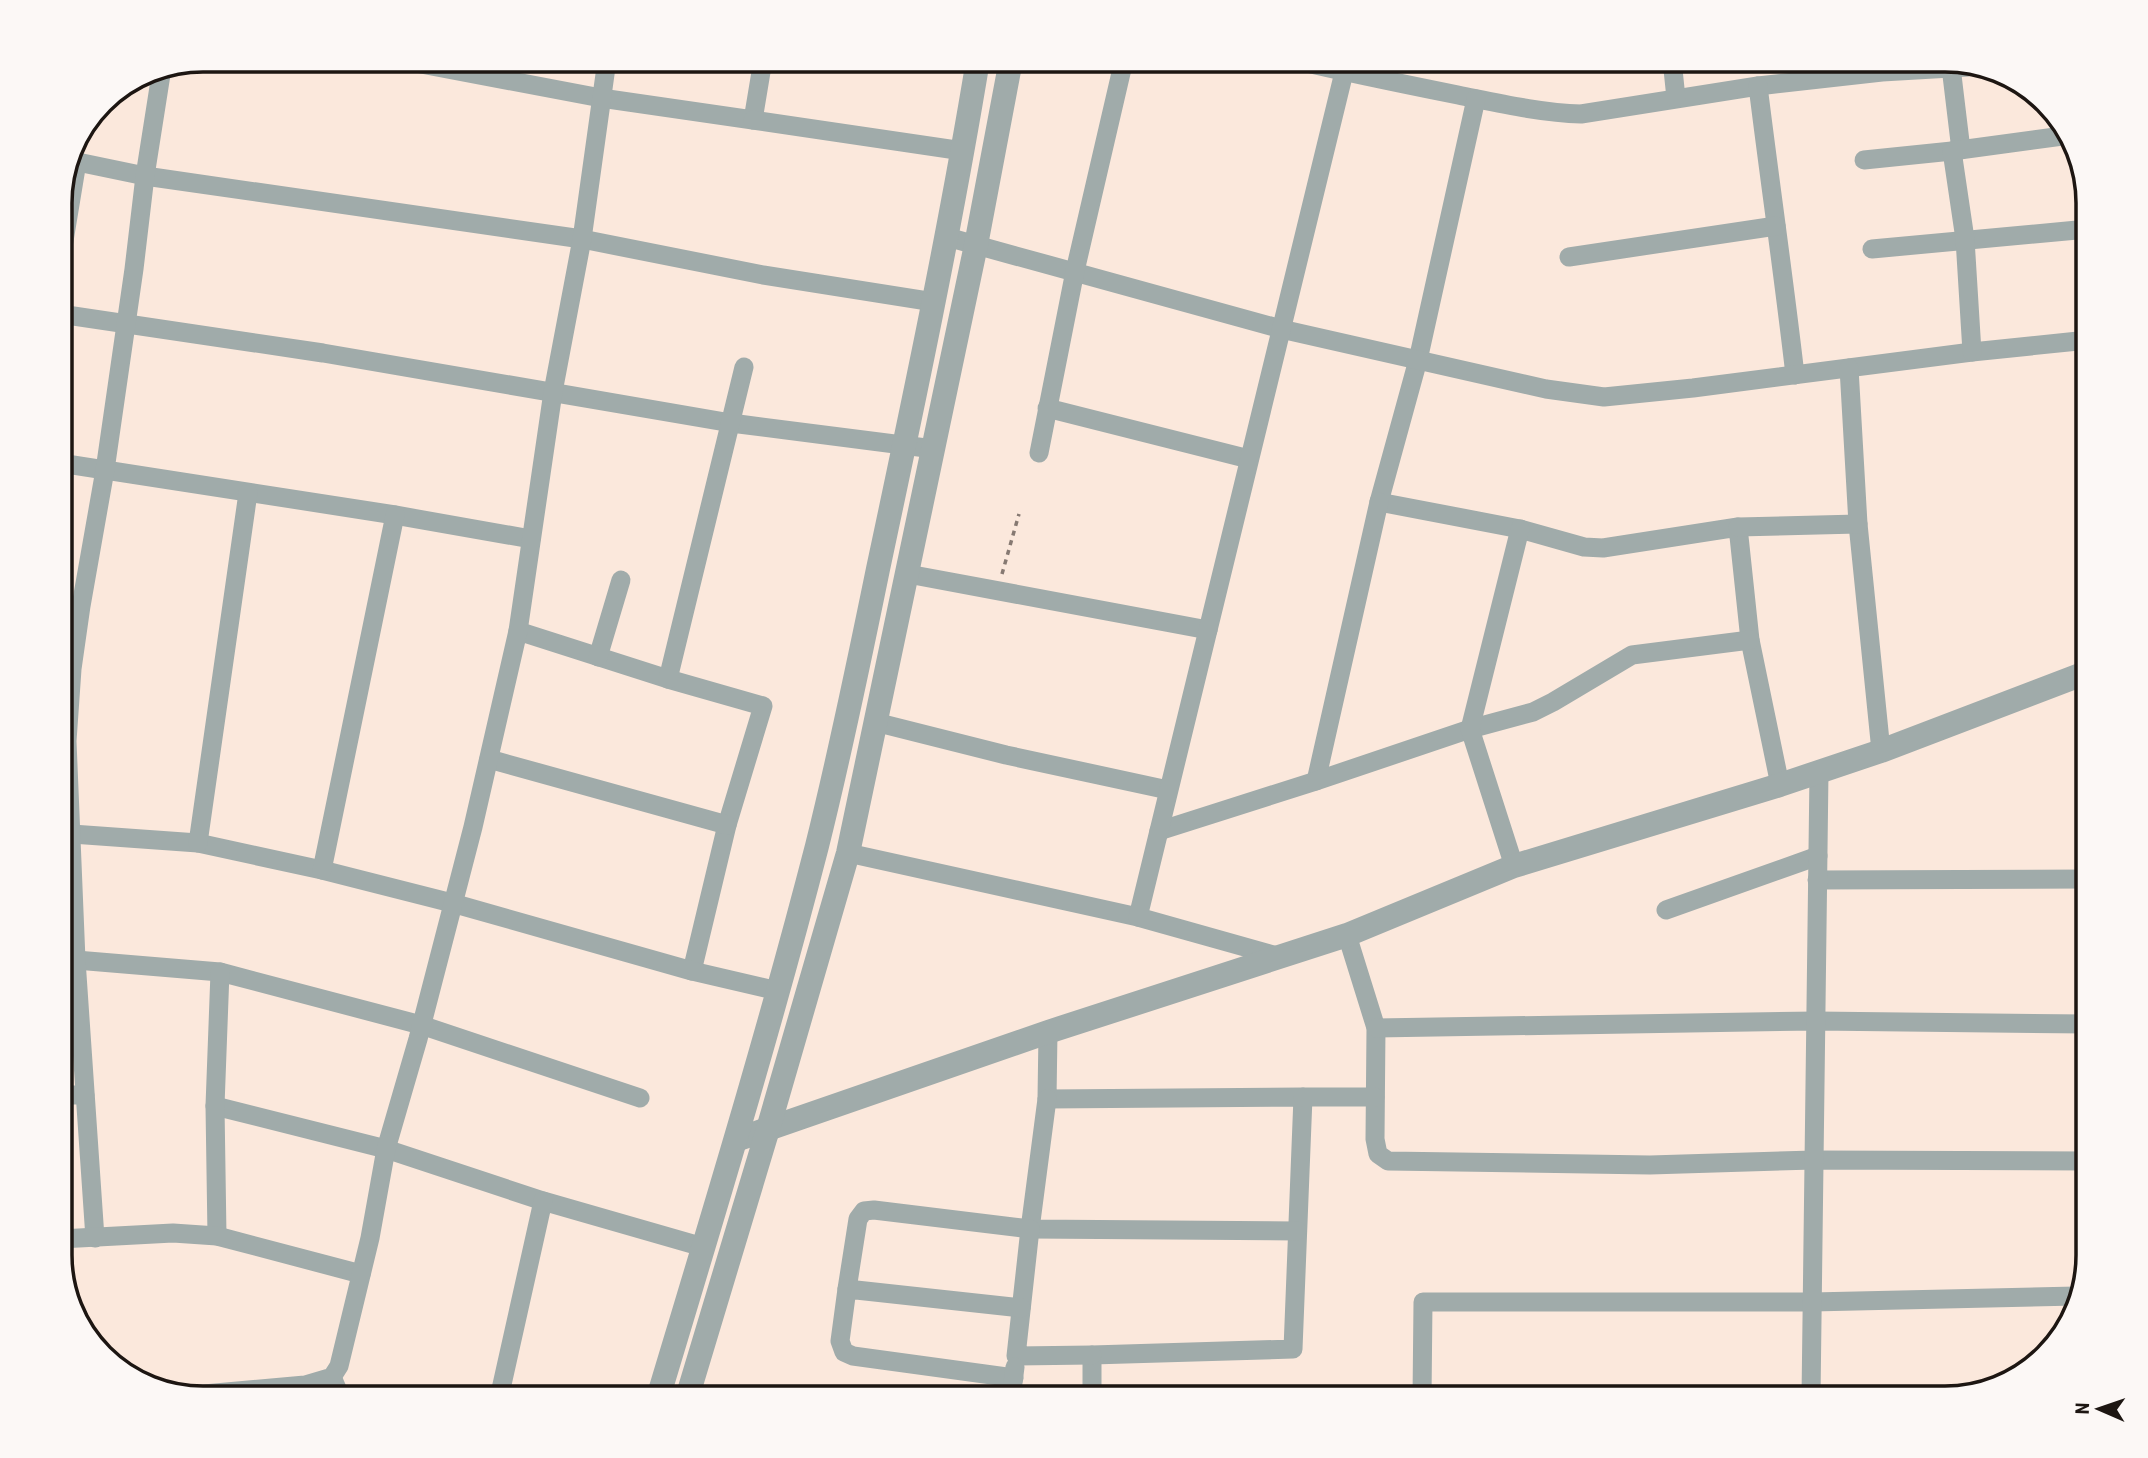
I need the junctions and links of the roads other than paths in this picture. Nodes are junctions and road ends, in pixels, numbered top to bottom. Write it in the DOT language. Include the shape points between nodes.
graph roads {
  1 [pos="463,72"];
  2 [pos="605,72"];
  3 [pos="761,72"];
  4 [pos="976,72"];
  5 [pos="1009,72"];
  6 [pos="1121,72"];
  7 [pos="1345,72"];
  8 [pos="1370,72"];
  9 [pos="1673,72"];
  10 [pos="1844,72"];
  11 [pos="1960,73"];
  12 [pos="160,79"];
  13 [pos="1758,86"];
  14 [pos="601,98"];
  15 [pos="1676,98"];
  16 [pos="1476,99"];
  17 [pos="753,120"];
  18 [pos="2058,137"];
  19 [pos="964,150"];
  20 [pos="1957,150"];
  21 [pos="1864,160"];
  22 [pos="79,162"];
  23 [pos="145,176"];
  24 [pos="1776,226"];
  25 [pos="2076,230"];
  26 [pos="947,237"];
  27 [pos="582,239"];
  28 [pos="1965,239"];
  29 [pos="976,245"];
  30 [pos="1872,249"];
  31 [pos="1569,257"];
  32 [pos="1075,271"];
  33 [pos="934,302"];
  34 [pos="72,316"];
  35 [pos="125,324"];
  36 [pos="1281,329"];
  37 [pos="2076,341"];
  38 [pos="1972,352"];
  39 [pos="1418,360"];
  40 [pos="744,368"];
  41 [pos="1849,368"];
  42 [pos="1795,375"];
  43 [pos="553,392"];
  44 [pos="1047,408"];
  45 [pos="730,423"];
  46 [pos="906,445"];
  47 [pos="934,449"];
  48 [pos="1039,453"];
  49 [pos="1249,459"];
  50 [pos="72,465"];
  51 [pos="106,470"];
  52 [pos="248,493"];
  53 [pos="1379,502"];
  54 [pos="395,515"];
  55 [pos="1858,524"];
  56 [pos="1738,527"];
  57 [pos="1520,529"];
  58 [pos="531,539"];
  59 [pos="908,574"];
  60 [pos="621,580"];
  61 [pos="1208,630"];
  62 [pos="518,631"];
  63 [pos="1750,640"];
  64 [pos="72,642"];
  65 [pos="598,657"];
  66 [pos="2076,676"];
  67 [pos="668,679"];
  68 [pos="875,722"];
  69 [pos="1470,729"];
  70 [pos="1881,751"];
  71 [pos="489,760"];
  72 [pos="1819,772"];
  73 [pos="1316,781"];
  74 [pos="1780,785"];
  75 [pos="1168,790"];
  76 [pos="727,825"];
  77 [pos="1159,831"];
  78 [pos="72,834"];
  79 [pos="198,843"];
  80 [pos="848,853"];
  81 [pos="1818,856"];
  82 [pos="1514,866"];
  83 [pos="322,870"];
  84 [pos="2076,879"];
  85 [pos="1817,880"];
  86 [pos="452,903"];
  87 [pos="1665,910"];
  88 [pos="1138,917"];
  89 [pos="1347,935"];
  90 [pos="1277,956"];
  91 [pos="76,960"];
  92 [pos="692,971"];
  93 [pos="219,972"];
  94 [pos="778,990"];
  95 [pos="1816,1021"];
  96 [pos="2076,1024"];
  97 [pos="421,1025"];
  98 [pos="1376,1028"];
  99 [pos="1048,1032"];
  100 [pos="72,1095"];
  101 [pos="85,1095"];
  102 [pos="1303,1097"];
  103 [pos="1375,1097"];
  104 [pos="640,1098"];
  105 [pos="1047,1099"];
  106 [pos="215,1106"];
  107 [pos="768,1129"];
  108 [pos="736,1140"];
  109 [pos="386,1149"];
  110 [pos="1814,1160"];
  111 [pos="2076,1161"];
  112 [pos="543,1201"];
  113 [pos="1030,1229"];
  114 [pos="1297,1231"];
  115 [pos="218,1236"];
  116 [pos="95,1238"];
  117 [pos="72,1239"];
  118 [pos="703,1247"];
  119 [pos="361,1274"];
  120 [pos="846,1289"];
  121 [pos="2069,1296"];
  122 [pos="1812,1301"];
  123 [pos="1021,1308"];
  124 [pos="1092,1355"];
  125 [pos="1016,1356"];
  126 [pos="332,1377"];
  127 [pos="1014,1378"];
  128 [pos="295,1386"];
  129 [pos="336,1386"];
  130 [pos="502,1386"];
  131 [pos="662,1386"];
  132 [pos="691,1386"];
  133 [pos="1013,1386"];
  134 [pos="1092,1386"];
  135 [pos="1422,1386"];
  136 [pos="1811,1386"];
  1 -- 14 [label="street"];
  2 -- 14 [label="street"];
  3 -- 17 [label="street"];
  4 -- 19 [label="street"];
  5 -- 29 [label="street"];
  6 -- 32 [label="street"];
  7 -- 36 [label="street"];
  8 -- 16 [label="street"];
  9 -- 15 [label="street"];
  10 -- 13 [label="street"];
  11 -- 20 [label="street"];
  12 -- 23 [label="street"];
  13 -- 15 [label="street"];
  13 -- 24 [label="street"];
  14 -- 17 [label="street"];
  14 -- 27 [label="street"];
  15 -- 16 [label="street" via="1581,114"];
  16 -- 39 [label="street"];
  17 -- 19 [label="street"];
  18 -- 20 [label="street"];
  19 -- 26 [label="street"];
  20 -- 21 [label="street"];
  20 -- 28 [label="street"];
  22 -- 23 [label="street"];
  23 -- 27 [label="street"];
  23 -- 35 [label="street"];
  24 -- 31 [label="street"];
  24 -- 42 [label="street"];
  25 -- 28 [label="street"];
  26 -- 29 [label="street"];
  26 -- 33 [label="street"];
  27 -- 33 [label="street" via="763,275"];
  27 -- 43 [label="street"];
  28 -- 30 [label="street"];
  28 -- 38 [label="street"];
  29 -- 32 [label="street"];
  29 -- 47 [label="street"];
  32 -- 36 [label="street"];
  32 -- 44 [label="street"];
  33 -- 46 [label="street"];
  34 -- 35 [label="street"];
  35 -- 43 [label="street"];
  35 -- 51 [label="street"];
  36 -- 39 [label="street"];
  36 -- 49 [label="street"];
  37 -- 38 [label="street"];
  38 -- 41 [label="street"];
  39 -- 42 [label="street" via="1604,397"];
  39 -- 53 [label="street"];
  40 -- 45 [label="street"];
  41 -- 42 [label="street"];
  41 -- 55 [label="street"];
  43 -- 45 [label="street"];
  43 -- 58 [label="street"];
  44 -- 48 [label="street"];
  44 -- 49 [label="street"];
  45 -- 46 [label="street"];
  45 -- 67 [label="street"];
  46 -- 47 [label="street"];
  46 -- 94 [label="street" via="849,715"];
  47 -- 59 [label="street"];
  49 -- 61 [label="street"];
  50 -- 51 [label="street"];
  51 -- 52 [label="street"];
  51 -- 64 [label="street"];
  52 -- 54 [label="street"];
  52 -- 79 [label="street"];
  53 -- 57 [label="street"];
  53 -- 73 [label="street"];
  54 -- 58 [label="street"];
  54 -- 83 [label="street"];
  55 -- 56 [label="street"];
  55 -- 70 [label="street"];
  56 -- 57 [label="street" via="1603,548"];
  56 -- 63 [label="street"];
  57 -- 69 [label="street"];
  58 -- 62 [label="street"];
  59 -- 61 [label="street"];
  59 -- 68 [label="street"];
  60 -- 65 [label="street"];
  61 -- 75 [label="street"];
  62 -- 65 [label="street"];
  62 -- 71 [label="street"];
  63 -- 69 [label="street" via="1632,655 1533,712"];
  63 -- 74 [label="street"];
  65 -- 67 [label="street"];
  66 -- 70 [label="street"];
  67 -- 76 [label="street" via="763,706"];
  68 -- 75 [label="street"];
  68 -- 80 [label="street"];
  69 -- 73 [label="street"];
  69 -- 82 [label="street"];
  70 -- 72 [label="street"];
  71 -- 76 [label="street"];
  71 -- 86 [label="street"];
  72 -- 74 [label="street"];
  72 -- 81 [label="street"];
  73 -- 77 [label="street"];
  74 -- 82 [label="street"];
  75 -- 77 [label="street"];
  76 -- 92 [label="street"];
  77 -- 88 [label="street"];
  78 -- 79 [label="street"];
  78 -- 91 [label="street"];
  79 -- 83 [label="street"];
  80 -- 88 [label="street"];
  80 -- 107 [label="street"];
  81 -- 85 [label="street"];
  81 -- 87 [label="street"];
  82 -- 89 [label="street"];
  83 -- 86 [label="street"];
  84 -- 85 [label="street"];
  85 -- 95 [label="street"];
  86 -- 92 [label="street"];
  86 -- 97 [label="street"];
  88 -- 90 [label="street"];
  89 -- 90 [label="street"];
  89 -- 98 [label="street"];
  90 -- 99 [label="street"];
  91 -- 93 [label="street"];
  91 -- 101 [label="street"];
  92 -- 94 [label="street"];
  93 -- 97 [label="street"];
  93 -- 106 [label="street"];
  94 -- 108 [label="street"];
  95 -- 96 [label="street"];
  95 -- 98 [label="street"];
  95 -- 110 [label="street"];
  97 -- 104 [label="street"];
  97 -- 109 [label="street"];
  98 -- 103 [label="street"];
  99 -- 105 [label="street"];
  99 -- 107 [label="street"];
  100 -- 101 [label="street"];
  101 -- 116 [label="street"];
  102 -- 103 [label="street"];
  102 -- 105 [label="street"];
  102 -- 114 [label="street"];
  103 -- 110 [label="street" via="1374,1139 1378,1154 1388,1161 1650,1165"];
  105 -- 113 [label="street"];
  106 -- 109 [label="street"];
  106 -- 115 [label="street"];
  107 -- 108 [label="street"];
  107 -- 132 [label="street"];
  108 -- 118 [label="street"];
  109 -- 112 [label="street"];
  109 -- 119 [label="street"];
  110 -- 111 [label="street"];
  110 -- 122 [label="street"];
  112 -- 118 [label="street"];
  112 -- 130 [label="street"];
  113 -- 114 [label="street"];
  113 -- 120 [label="street" via="864,1211 858,1219"];
  113 -- 123 [label="street"];
  114 -- 124 [label="street" via="1293,1349"];
  115 -- 116 [label="street" via="173,1233"];
  115 -- 119 [label="street"];
  116 -- 117 [label="street"];
  118 -- 131 [label="street"];
  119 -- 126 [label="street" via="339,1366"];
  120 -- 123 [label="street"];
  120 -- 127 [label="street" via="840,1341 844,1352"];
  121 -- 122 [label="street"];
  122 -- 135 [label="street" via="1423,1302"];
  122 -- 136 [label="street"];
  123 -- 125 [label="street"];
  124 -- 125 [label="street"];
  124 -- 134 [label="street"];
  125 -- 127 [label="street"];
  126 -- 128 [label="street"];
  126 -- 129 [label="street"];
  127 -- 133 [label="street"];
}
